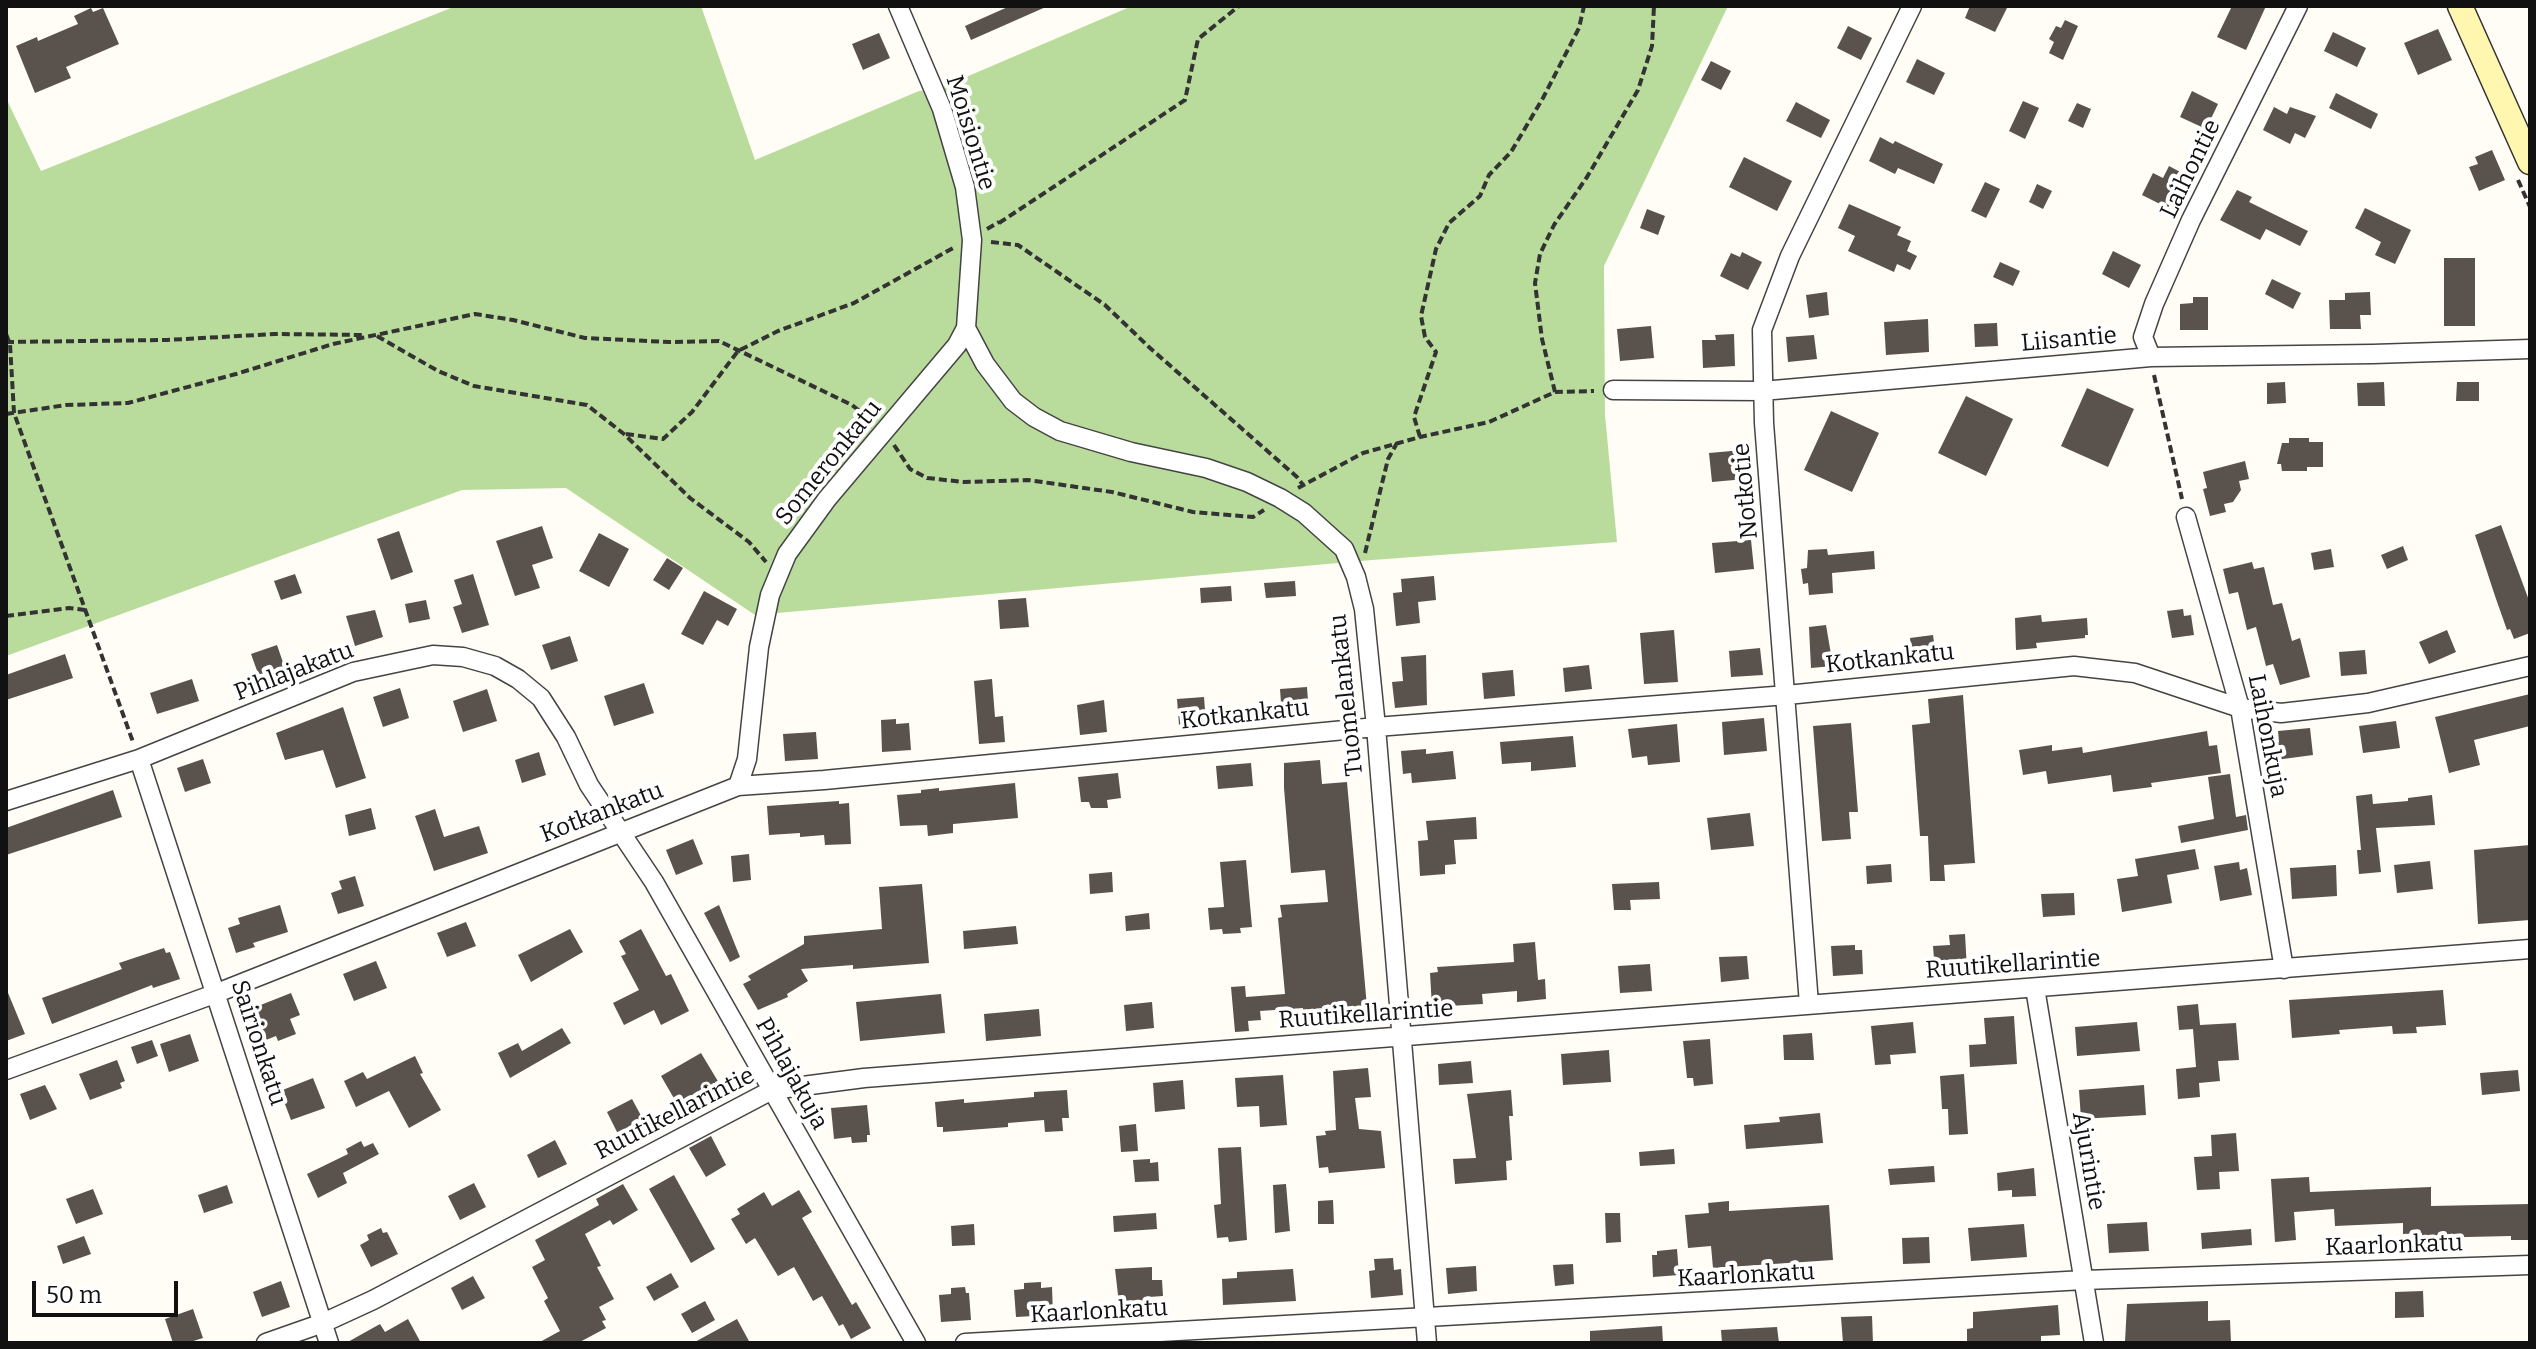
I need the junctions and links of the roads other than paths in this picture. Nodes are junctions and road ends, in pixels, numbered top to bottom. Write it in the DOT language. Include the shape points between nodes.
graph roads {
  1 [pos="898,6"];
  2 [pos="1912,6"];
  3 [pos="2298,6"];
  4 [pos="2460,6"];
  5 [pos="2530,162"];
  6 [pos="966,328"];
  7 [pos="2530,349"];
  8 [pos="2151,357"];
  9 [pos="1613,390"];
  10 [pos="1762,391"];
  11 [pos="2186,517"];
  12 [pos="2530,666"];
  13 [pos="1787,695"];
  14 [pos="2240,708"];
  15 [pos="1376,727"];
  16 [pos="139,759"];
  17 [pos="738,786"];
  18 [pos="6,801"];
  19 [pos="618,832"];
  20 [pos="2530,949"];
  21 [pos="2284,969"];
  22 [pos="2035,988"];
  23 [pos="217,993"];
  24 [pos="1809,1004"];
  25 [pos="1401,1037"];
  26 [pos="6,1070"];
  27 [pos="772,1090"];
  28 [pos="2530,1265"];
  29 [pos="2084,1280"];
  30 [pos="1425,1319"];
  31 [pos="323,1323"];
  32 [pos="266,1343"];
  33 [pos="329,1343"];
  34 [pos="916,1343"];
  35 [pos="965,1343"];
  36 [pos="1427,1343"];
  37 [pos="2094,1343"];
  1 -- 6 [label="street, Moisiontie" via="942,109 965,187 973,238"];
  2 -- 10 [label="street, Notkotie" via="1790,256 1762,330"];
  3 -- 8 [label="street, Laihontie" via="2154,304 2143,337"];
  4 -- 5 [label="street"];
  6 -- 15 [label="street, Tuomelankatu" via="1013,401 1034,417 1060,431 1247,482 1304,513 1344,549 1364,609"];
  6 -- 17 [label="street, Someronkatu" via="787,554 770,595 759,647 747,759"];
  7 -- 8 [label="street, Liisantie"];
  8 -- 10 [label="street, Liisantie"];
  9 -- 10 [label="street, Liisantie"];
  10 -- 13 [label="street, Notkotie"];
  11 -- 14 [label="street, Laihonkuja"];
  12 -- 14 [label="street, Kotkankatu" via="2368,703 2281,713"];
  13 -- 14 [label="street, Kotkankatu" via="2074,666 2135,673"];
  13 -- 15 [label="street, Kotkankatu"];
  13 -- 24 [label="street, Notkotie"];
  14 -- 21 [label="street, Laihonkuja"];
  15 -- 17 [label="street, Kotkankatu"];
  15 -- 25 [label="street, Tuomelankatu"];
  16 -- 18 [label="street, Pihlajakatu"];
  16 -- 19 [label="street, Pihlajakatu" via="353,672 433,655 463,657 495,666 541,698"];
  16 -- 23 [label="street, Sairionkatu"];
  17 -- 19 [label="street, Kotkankatu"];
  19 -- 23 [label="street, Kotkankatu"];
  19 -- 27 [label="street, Pihlajakuja" via="662,895"];
  20 -- 21 [label="street, Ruutikellarintie"];
  21 -- 22 [label="street, Ruutikellarintie"];
  22 -- 24 [label="street, Ruutikellarintie"];
  22 -- 29 [label="street, Ajurintie"];
  23 -- 26 [label="street, Kotkankatu"];
  23 -- 31 [label="street, Sairionkatu"];
  24 -- 25 [label="street, Ruutikellarintie"];
  25 -- 27 [label="street, Ruutikellarintie" via="864,1078"];
  25 -- 30 [label="street, Tuomelankatu"];
  27 -- 31 [label="street, Ruutikellarintie"];
  27 -- 34 [label="street, Pihlajakuja"];
  28 -- 29 [label="street, Kaarlonkatu"];
  29 -- 30 [label="street, Kaarlonkatu"];
  29 -- 37 [label="street, Ajurintie"];
  30 -- 35 [label="street, Kaarlonkatu"];
  30 -- 36 [label="street, Tuomelankatu"];
  31 -- 32 [label="street, Ruutikellarintie"];
  31 -- 33 [label="street, Sairionkatu"];
}
